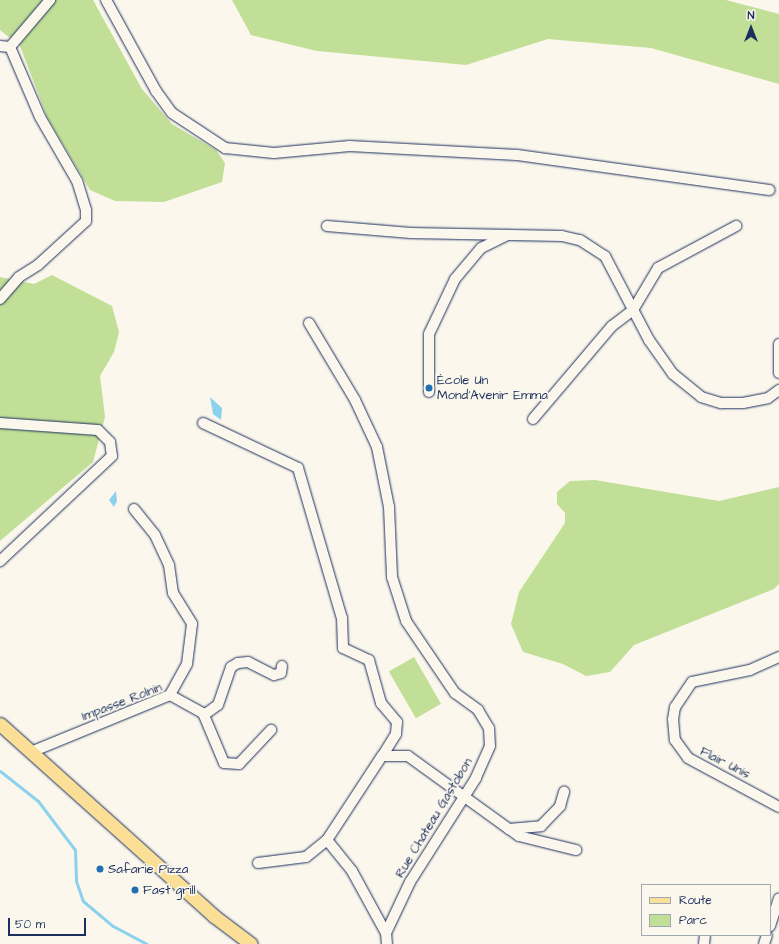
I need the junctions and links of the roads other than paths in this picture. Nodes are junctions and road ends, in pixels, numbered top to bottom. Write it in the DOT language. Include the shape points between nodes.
graph roads {
  1 [pos="50,0"];
  2 [pos="106,0"];
  3 [pos="5,46"];
  4 [pos="770,190"];
  5 [pos="327,226"];
  6 [pos="736,226"];
  7 [pos="510,234"];
  8 [pos="0,299"];
  9 [pos="633,310"];
  10 [pos="308,323"];
  11 [pos="779,344"];
  12 [pos="779,373"];
  13 [pos="779,390"];
  14 [pos="429,392"];
  15 [pos="533,420"];
  16 [pos="0,423"];
  17 [pos="203,423"];
  18 [pos="134,509"];
  19 [pos="0,561"];
  20 [pos="779,657"];
  21 [pos="282,666"];
  22 [pos="170,695"];
  23 [pos="204,715"];
  24 [pos="0,724"];
  25 [pos="271,730"];
  26 [pos="31,752"];
  27 [pos="382,756"];
  28 [pos="564,792"];
  29 [pos="463,794"];
  30 [pos="779,807"];
  31 [pos="509,829"];
  32 [pos="327,840"];
  33 [pos="576,850"];
  34 [pos="258,863"];
  35 [pos="779,898"];
  36 [pos="771,923"];
  37 [pos="386,933"];
  38 [pos="251,944"];
  39 [pos="387,944"];
  1 -- 3 [label="street"];
  2 -- 4 [label="street" via="156,91 172,113 225,148 274,153 350,146 517,155"];
  3 -- 8 [label="street" via="40,117 77,181 86,210 86,221 38,265 19,277"];
  5 -- 7 [label="street" via="410,233"];
  6 -- 9 [label="street" via="658,268"];
  7 -- 9 [label="street" via="562,236 592,245 612,266"];
  7 -- 14 [label="street" via="481,248 455,279 429,334"];
  9 -- 13 [label="street" via="674,374 701,397 721,404 743,403 768,398"];
  9 -- 15 [label="street" via="612,326"];
  10 -- 29 [label="street, Rue Chateau Gastobon" via="355,400 377,447 389,507 392,577 406,621 455,693 478,710 489,728 490,746 476,778"];
  11 -- 12 [label="street"];
  16 -- 19 [label="street" via="98,430 110,442 112,456"];
  17 -- 27 [label="street" via="298,468 342,618 343,648 369,660 381,703 397,722 396,734"];
  18 -- 22 [label="street" via="155,535 169,565 173,593 192,624 187,664"];
  20 -- 30 [label="street, Flair Unis" via="750,670 692,682 675,707 673,719 675,740 688,758"];
  21 -- 23 [label="street" via="281,673 274,675 248,662 238,663 232,667 218,705"];
  22 -- 23 [label="street, Impasse Rolnin"];
  22 -- 26 [label="street, Impasse Rolnin"];
  23 -- 25 [label="street" via="222,758 229,765 239,764"];
  24 -- 26 [label="main road"];
  26 -- 38 [label="main road" via="214,916"];
  27 -- 29 [label="street" via="408,756"];
  27 -- 32 [label="street"];
  28 -- 31 [label="street" via="560,806 541,826"];
  29 -- 31 [label="street"];
  29 -- 37 [label="street, Rue Chateau Gastobon" via="410,882"];
  31 -- 33 [label="street" via="519,836"];
  32 -- 34 [label="street" via="306,857"];
  32 -- 37 [label="street" via="352,871"];
  35 -- 36 [label="street"];
  37 -- 39 [label="street"];
}
